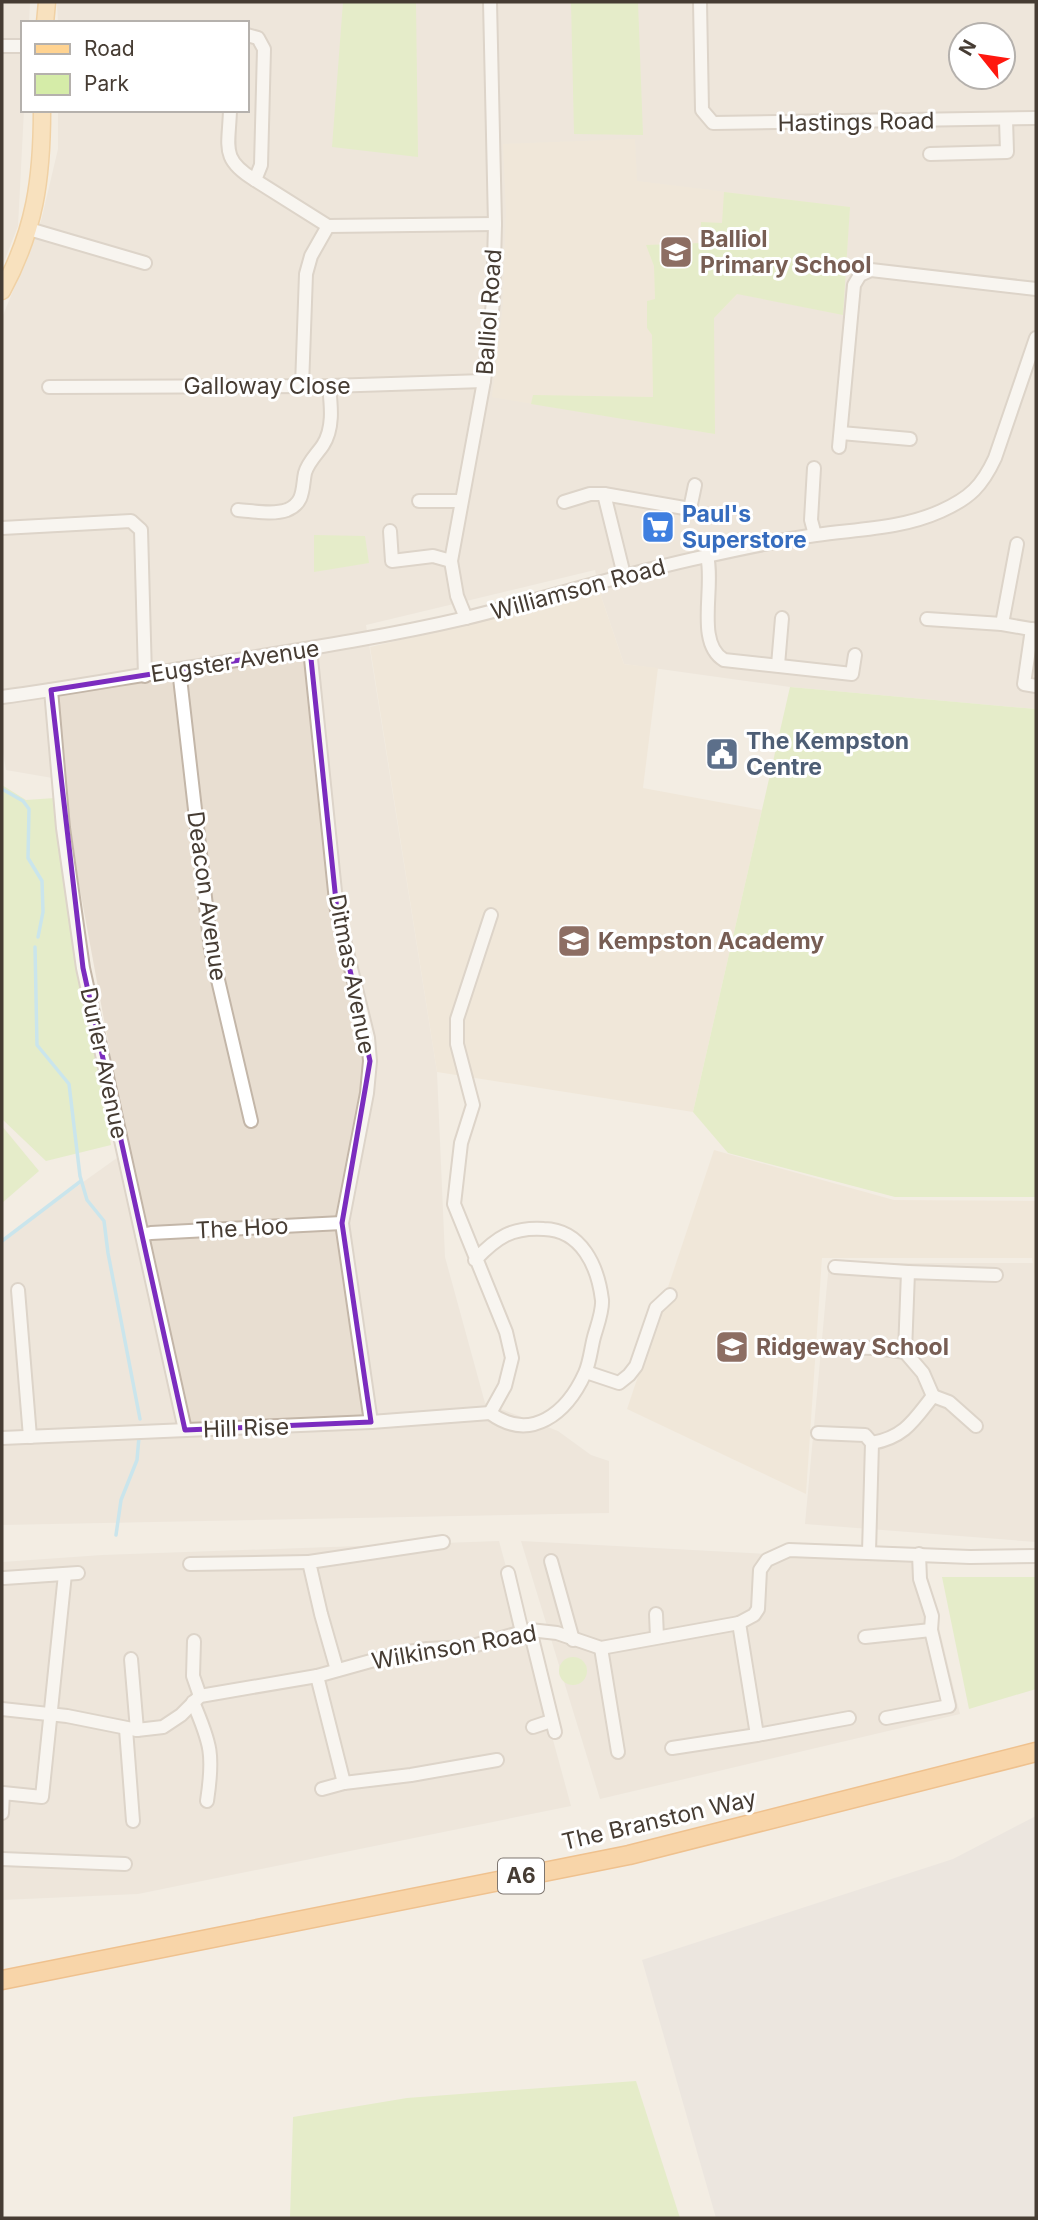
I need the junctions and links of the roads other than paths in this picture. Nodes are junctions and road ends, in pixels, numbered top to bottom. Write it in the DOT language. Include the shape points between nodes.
graph roads {
  1 [pos="47,2"];
  2 [pos="490,2"];
  3 [pos="700,2"];
  4 [pos="45,21"];
  5 [pos="248,35"];
  6 [pos="2,46"];
  7 [pos="21,46"];
  8 [pos="43,112"];
  9 [pos="230,112"];
  10 [pos="1036,118"];
  11 [pos="1006,119"];
  12 [pos="930,154"];
  13 [pos="255,180"];
  14 [pos="495,223"];
  15 [pos="328,226"];
  16 [pos="29,229"];
  17 [pos="145,263"];
  18 [pos="1036,289"];
  19 [pos="2,291"];
  20 [pos="1036,338"];
  21 [pos="484,381"];
  22 [pos="302,386"];
  23 [pos="329,386"];
  24 [pos="49,387"];
  25 [pos="841,433"];
  26 [pos="910,439"];
  27 [pos="839,447"];
  28 [pos="814,468"];
  29 [pos="695,485"];
  30 [pos="604,494"];
  31 [pos="461,500"];
  32 [pos="419,501"];
  33 [pos="564,502"];
  34 [pos="238,510"];
  35 [pos="2,528"];
  36 [pos="390,531"];
  37 [pos="816,535"];
  38 [pos="1017,544"];
  39 [pos="707,556"];
  40 [pos="451,561"];
  41 [pos="624,575"];
  42 [pos="466,618"];
  43 [pos="782,618"];
  44 [pos="927,619"];
  45 [pos="1002,624"];
  46 [pos="1034,629"];
  47 [pos="310,649"];
  48 [pos="855,655"];
  49 [pos="778,665"];
  50 [pos="179,669"];
  51 [pos="145,676"];
  52 [pos="1036,686"];
  53 [pos="51,690"];
  54 [pos="2,697"];
  55 [pos="491,915"];
  56 [pos="251,1121"];
  57 [pos="342,1223"];
  58 [pos="142,1235"];
  59 [pos="475,1260"];
  60 [pos="835,1267"];
  61 [pos="908,1272"];
  62 [pos="996,1275"];
  63 [pos="18,1290"];
  64 [pos="670,1295"];
  65 [pos="825,1347"];
  66 [pos="905,1352"];
  67 [pos="586,1372"];
  68 [pos="933,1396"];
  69 [pos="490,1413"];
  70 [pos="372,1422"];
  71 [pos="976,1426"];
  72 [pos="185,1430"];
  73 [pos="818,1433"];
  74 [pos="30,1437"];
  75 [pos="2,1438"];
  76 [pos="872,1443"];
  77 [pos="443,1542"];
  78 [pos="869,1552"];
  79 [pos="919,1554"];
  80 [pos="1036,1555"];
  81 [pos="551,1561"];
  82 [pos="310,1562"];
  83 [pos="190,1564"];
  84 [pos="508,1573"];
  85 [pos="4,1578"];
  86 [pos="656,1614"];
  87 [pos="739,1623"];
  88 [pos="931,1630"];
  89 [pos="526,1631"];
  90 [pos="657,1637"];
  91 [pos="865,1637"];
  92 [pos="573,1640"];
  93 [pos="194,1641"];
  94 [pos="601,1648"];
  95 [pos="131,1659"];
  96 [pos="337,1670"];
  97 [pos="317,1676"];
  98 [pos="197,1699"];
  99 [pos="2,1709"];
  100 [pos="51,1716"];
  101 [pos="849,1718"];
  102 [pos="886,1718"];
  103 [pos="533,1727"];
  104 [pos="132,1730"];
  105 [pos="757,1735"];
  106 [pos="672,1748"];
  107 [pos="618,1752"];
  108 [pos="1036,1752"];
  109 [pos="497,1760"];
  110 [pos="344,1783"];
  111 [pos="322,1789"];
  112 [pos="207,1801"];
  113 [pos="2,1813"];
  114 [pos="133,1821"];
  115 [pos="2,1858"];
  116 [pos="125,1864"];
  117 [pos="2,1980"];
  1 -- 4 [label="main road"];
  2 -- 14 [label="street, Balliol Road"];
  3 -- 11 [label="street, Hastings Road" via="702,110 713,123"];
  5 -- 13 [label="street" via="258,38 264,49 261,165"];
  6 -- 7 [label="street"];
  8 -- 16 [label="main road" via="41,169"];
  9 -- 13 [label="street" via="229,157 237,169"];
  10 -- 11 [label="street, Hastings Road"];
  11 -- 12 [label="street, Hastings Road" via="1007,152"];
  13 -- 15 [label="street"];
  14 -- 15 [label="street"];
  14 -- 21 [label="street, Balliol Road"];
  15 -- 22 [label="street" via="306,274"];
  16 -- 17 [label="street" via="124,264"];
  16 -- 19 [label="main road"];
  18 -- 25 [label="street" via="870,270 860,275 854,285"];
  20 -- 37 [label="street, Williamson Road" via="995,457 977,489 940,512 910,522"];
  21 -- 23 [label="street, Galloway Close"];
  21 -- 31 [label="street, Balliol Road"];
  22 -- 23 [label="street, Galloway Close"];
  22 -- 24 [label="street, Galloway Close"];
  23 -- 34 [label="street" via="330,426 305,473 303,495 286,510"];
  25 -- 26 [label="street"];
  25 -- 27 [label="street"];
  28 -- 37 [label="street" via="811,511"];
  29 -- 30 [label="street" via="690,509"];
  30 -- 33 [label="street"];
  30 -- 41 [label="street"];
  31 -- 32 [label="street"];
  31 -- 40 [label="street, Balliol Road"];
  35 -- 51 [label="street" via="131,521 141,530"];
  36 -- 40 [label="street" via="392,561 433,556"];
  37 -- 39 [label="street, Williamson Road"];
  38 -- 45 [label="street"];
  39 -- 41 [label="street, Williamson Road"];
  39 -- 49 [label="street" via="708,634 715,655 724,660"];
  40 -- 42 [label="street, Balliol Road"];
  41 -- 42 [label="street, Williamson Road"];
  42 -- 47 [label="street, Eugster Avenue"];
  43 -- 49 [label="street"];
  44 -- 45 [label="street"];
  45 -- 46 [label="street"];
  46 -- 52 [label="street" via="1024,684"];
  47 -- 50 [label="street, Eugster Avenue"];
  47 -- 57 [label="street, Ditmas Avenue" via="337,911 370,1061"];
  48 -- 49 [label="street" via="852,674"];
  50 -- 51 [label="street, Eugster Avenue"];
  50 -- 56 [label="street, Deacon Avenue" via="211,950"];
  51 -- 53 [label="street, Eugster Avenue"];
  53 -- 54 [label="street, Eugster Avenue"];
  53 -- 58 [label="street, Durler Avenue" via="63,828 83,968"];
  55 -- 59 [label="street" via="457,1019 457,1044 473,1105 461,1143 454,1204"];
  57 -- 58 [label="street, The Hoo"];
  57 -- 70 [label="street, Ditmas Avenue"];
  58 -- 72 [label="street, Durler Avenue"];
  59 -- 67 [label="street" via="510,1232 533,1228 556,1229 580,1243 592,1262 602,1302"];
  59 -- 69 [label="street" via="506,1332 512,1358 505,1387"];
  60 -- 61 [label="street"];
  61 -- 62 [label="street"];
  61 -- 66 [label="street"];
  63 -- 74 [label="street"];
  64 -- 67 [label="street" via="656,1308 629,1376 619,1383"];
  65 -- 66 [label="street"];
  66 -- 68 [label="street" via="923,1373"];
  67 -- 69 [label="street" via="561,1409 546,1420 527,1427 503,1422"];
  68 -- 71 [label="street" via="949,1402"];
  68 -- 76 [label="street" via="909,1426 889,1440"];
  69 -- 70 [label="street, Hill Rise"];
  70 -- 72 [label="street, Hill Rise"];
  72 -- 74 [label="street, Hill Rise"];
  73 -- 76 [label="street" via="865,1435"];
  74 -- 75 [label="street, Hill Rise"];
  76 -- 78 [label="street"];
  77 -- 82 [label="street"];
  78 -- 79 [label="street"];
  78 -- 87 [label="street" via="789,1550 772,1557 760,1570 758,1609"];
  79 -- 80 [label="street"];
  79 -- 88 [label="street"];
  81 -- 92 [label="street"];
  82 -- 83 [label="street"];
  82 -- 96 [label="street"];
  84 -- 89 [label="street"];
  85 -- 100 [label="street" via="71,1574"];
  86 -- 90 [label="street"];
  87 -- 90 [label="street, Wilkinson Road"];
  87 -- 105 [label="street"];
  88 -- 91 [label="street"];
  88 -- 102 [label="street" via="949,1706"];
  89 -- 92 [label="street, Wilkinson Road" via="557,1633"];
  89 -- 96 [label="street, Wilkinson Road" via="470,1647 396,1654"];
  89 -- 103 [label="street" via="553,1726"];
  90 -- 94 [label="street, Wilkinson Road"];
  92 -- 94 [label="street, Wilkinson Road"];
  93 -- 98 [label="street"];
  94 -- 107 [label="street"];
  95 -- 104 [label="street"];
  96 -- 97 [label="street, Wilkinson Road"];
  97 -- 98 [label="street, Wilkinson Road"];
  97 -- 110 [label="street"];
  98 -- 104 [label="street" via="163,1727"];
  98 -- 112 [label="street" via="212,1769"];
  99 -- 100 [label="street"];
  100 -- 104 [label="street"];
  100 -- 113 [label="street" via="42,1797 3,1793"];
  101 -- 105 [label="street"];
  104 -- 114 [label="street"];
  105 -- 106 [label="street"];
  108 -- 117 [label="highway, The Branston Way / A6" via="629,1855"];
  109 -- 110 [label="street"];
  110 -- 111 [label="street"];
  115 -- 116 [label="street"];
}
